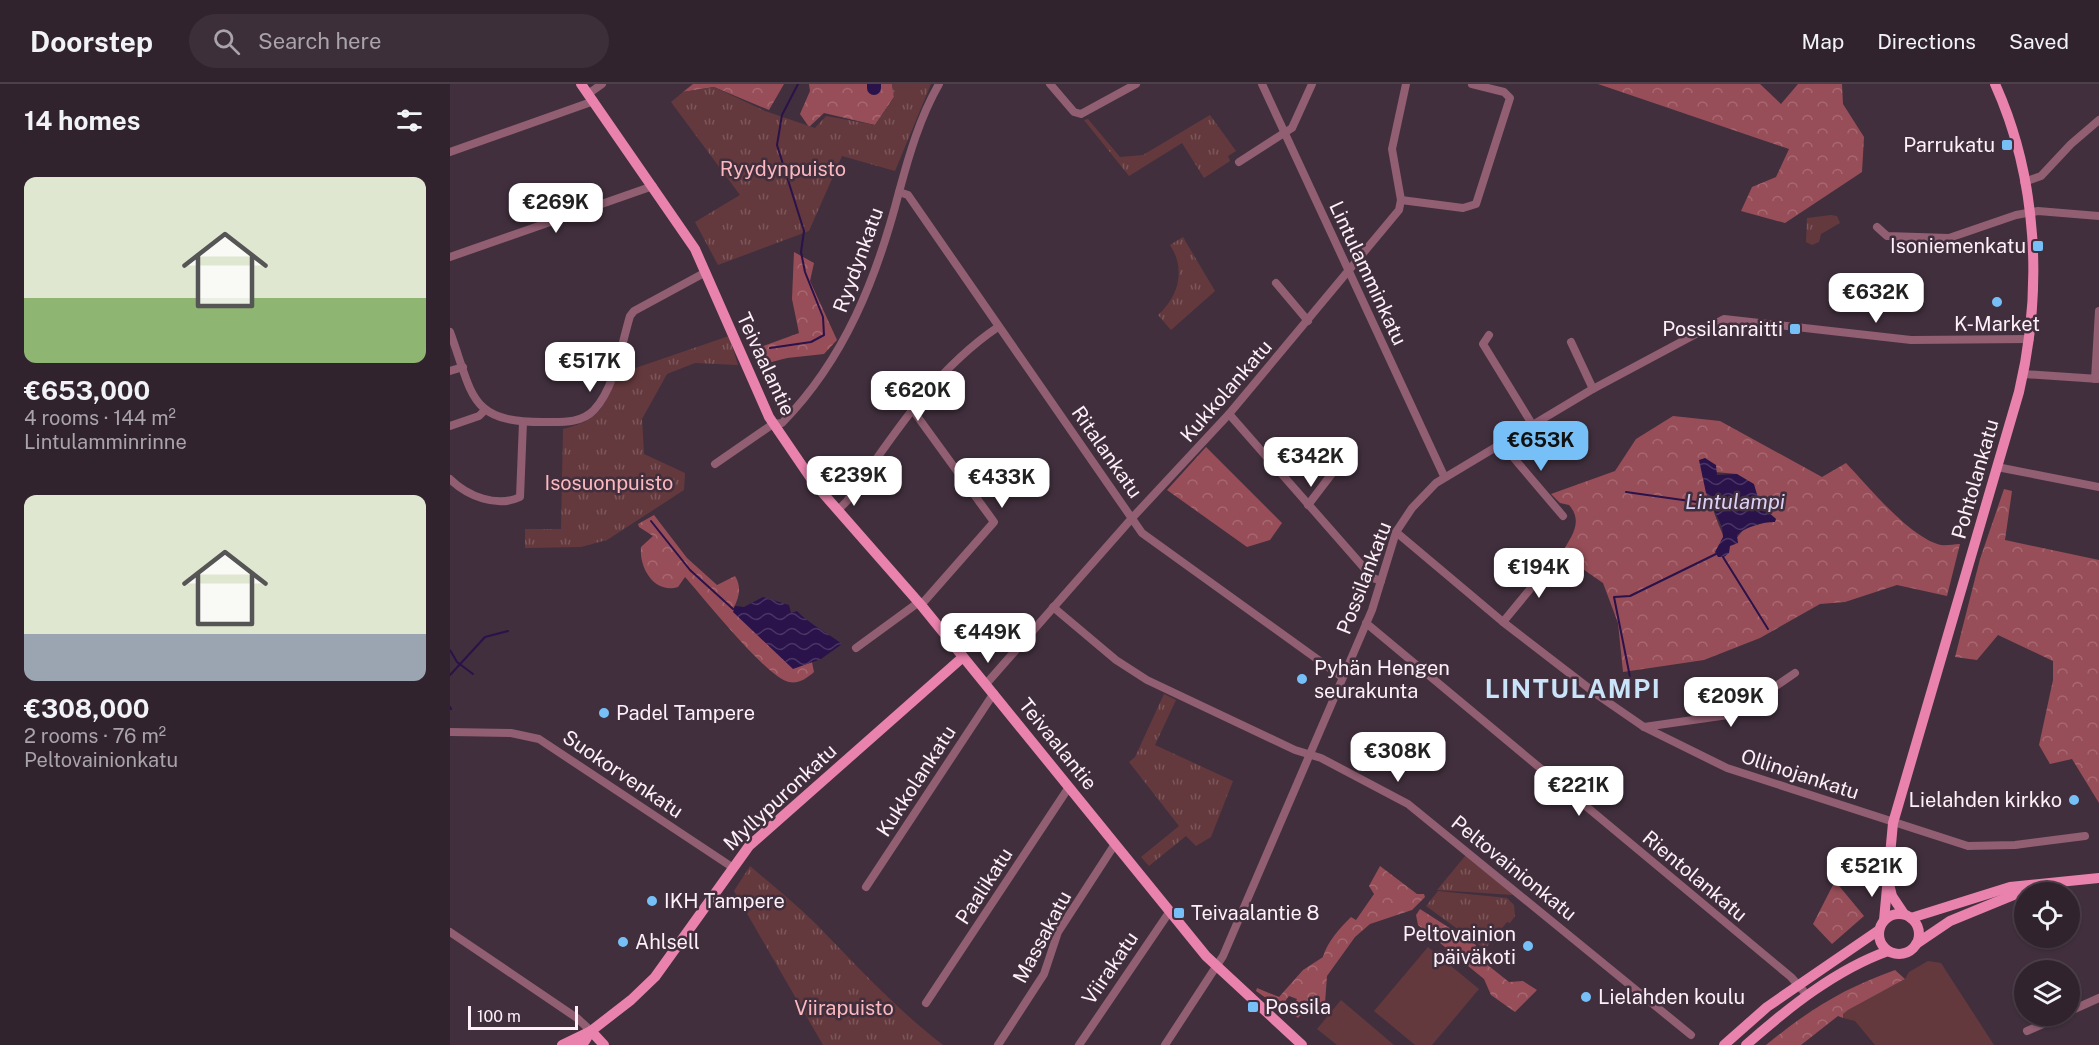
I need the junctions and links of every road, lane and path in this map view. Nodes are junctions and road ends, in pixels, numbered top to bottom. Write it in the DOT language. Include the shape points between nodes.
graph roads {
  1 [pos="581,84"];
  2 [pos="602,84"];
  3 [pos="939,84"];
  4 [pos="1050,84"];
  5 [pos="1136,84"];
  6 [pos="1262,84"];
  7 [pos="1312,84"];
  8 [pos="1406,84"];
  9 [pos="1472,84"];
  10 [pos="1995,84"];
  11 [pos="591,98"];
  12 [pos="2099,120"];
  13 [pos="1286,133"];
  14 [pos="450,152"];
  15 [pos="1239,162"];
  16 [pos="2024,182"];
  17 [pos="653,186"];
  18 [pos="899,192"];
  19 [pos="1401,200"];
  20 [pos="2029,213"];
  21 [pos="2099,216"];
  22 [pos="1877,227"];
  23 [pos="450,257"];
  24 [pos="1349,271"];
  25 [pos="706,272"];
  26 [pos="1276,283"];
  27 [pos="2099,311"];
  28 [pos="1308,321"];
  29 [pos="998,327"];
  30 [pos="450,332"];
  31 [pos="1489,335"];
  32 [pos="2030,339"];
  33 [pos="1571,342"];
  34 [pos="463,367"];
  35 [pos="450,371"];
  36 [pos="2023,374"];
  37 [pos="2097,379"];
  38 [pos="1593,389"];
  39 [pos="912,409"];
  40 [pos="484,411"];
  41 [pos="1229,414"];
  42 [pos="523,422"];
  43 [pos="773,424"];
  44 [pos="1532,424"];
  45 [pos="450,426"];
  46 [pos="1501,443"];
  47 [pos="1353,446"];
  48 [pos="715,464"];
  49 [pos="1997,467"];
  50 [pos="1444,476"];
  51 [pos="450,479"];
  52 [pos="2099,487"];
  53 [pos="1308,505"];
  54 [pos="838,510"];
  55 [pos="1563,516"];
  56 [pos="1133,517"];
  57 [pos="1396,532"];
  58 [pos="1555,559"];
  59 [pos="1381,581"];
  60 [pos="920,604"];
  61 [pos="1053,607"];
  62 [pos="1503,622"];
  63 [pos="1366,623"];
  64 [pos="856,648"];
  65 [pos="963,657"];
  66 [pos="1795,673"];
  67 [pos="1342,677"];
  68 [pos="990,688"];
  69 [pos="1644,727"];
  70 [pos="451,732"];
  71 [pos="1308,755"];
  72 [pos="1069,787"];
  73 [pos="1893,823"];
  74 [pos="2085,836"];
  75 [pos="1115,844"];
  76 [pos="732,867"];
  77 [pos="2097,877"];
  78 [pos="1888,881"];
  79 [pos="2058,882"];
  80 [pos="2014,886"];
  81 [pos="866,888"];
  82 [pos="2014,896"];
  83 [pos="1170,910"];
  84 [pos="1907,916"];
  85 [pos="1884,920"];
  86 [pos="1879,930"];
  87 [pos="450,932"];
  88 [pos="1916,944"];
  89 [pos="1888,951"];
  90 [pos="1217,965"];
  91 [pos="1798,986"];
  92 [pos="1807,995"];
  93 [pos="2099,998"];
  94 [pos="926,1003"];
  95 [pos="2080,1007"];
  96 [pos="2038,1026"];
  97 [pos="591,1031"];
  98 [pos="2027,1031"];
  99 [pos="1691,1035"];
  100 [pos="562,1045"];
  101 [pos="577,1045"];
  102 [pos="604,1045"];
  103 [pos="998,1045"];
  104 [pos="1079,1045"];
  105 [pos="1165,1045"];
  106 [pos="1302,1045"];
  107 [pos="1724,1045"];
  108 [pos="1746,1045"];
  1 -- 11 [label="main road, Teivaalantie"];
  2 -- 11 [label="street"];
  3 -- 18 [label="street, Ryydynkatu" via="918,129"];
  4 -- 5 [label="street" via="1074,112 1081,114"];
  6 -- 13 [label="street, Lintulamminkatu"];
  7 -- 13 [label="street" via="1294,125"];
  8 -- 19 [label="street" via="1392,149"];
  9 -- 19 [label="street" via="1504,92 1510,98 1476,204 1463,208"];
  10 -- 16 [label="main road, Pohtolankatu" via="2012,124"];
  11 -- 14 [label="street"];
  11 -- 17 [label="main road, Teivaalantie"];
  12 -- 16 [label="street" via="2041,176"];
  13 -- 15 [label="street"];
  13 -- 24 [label="street, Lintulamminkatu"];
  16 -- 20 [label="main road, Pohtolankatu"];
  17 -- 23 [label="street"];
  17 -- 25 [label="main road, Teivaalantie" via="684,229"];
  18 -- 29 [label="street, Ritalankatu" via="908,195"];
  18 -- 43 [label="street, Ryydynkatu" via="868,289 844,343 791,414 782,423"];
  19 -- 24 [label="street, Kukkolankatu" via="1399,210"];
  20 -- 21 [label="street"];
  20 -- 22 [label="street" via="1949,238 1887,236"];
  20 -- 32 [label="main road, Pohtolankatu" via="2034,269"];
  24 -- 28 [label="street, Kukkolankatu"];
  24 -- 50 [label="street, Lintulamminkatu"];
  25 -- 42 [label="street" via="639,307 630,316 612,376 594,411 575,420"];
  25 -- 43 [label="main road, Teivaalantie"];
  26 -- 28 [label="street"];
  27 -- 37 [label="street"];
  28 -- 41 [label="street, Kukkolankatu"];
  29 -- 39 [label="street" via="949,365"];
  29 -- 56 [label="street, Ritalankatu"];
  30 -- 34 [label="street"];
  31 -- 44 [label="street" via="1483,344"];
  32 -- 36 [label="main road, Pohtolankatu"];
  32 -- 38 [label="street, Possilankatu" via="1911,340 1724,319"];
  33 -- 38 [label="street"];
  34 -- 35 [label="street"];
  34 -- 40 [label="street"];
  36 -- 37 [label="street"];
  36 -- 49 [label="main road, Pohtolankatu"];
  38 -- 44 [label="street, Possilankatu"];
  39 -- 54 [label="street"];
  39 -- 60 [label="street" via="994,522"];
  40 -- 42 [label="street"];
  40 -- 45 [label="street"];
  41 -- 53 [label="street"];
  41 -- 56 [label="street, Kukkolankatu"];
  42 -- 51 [label="street" via="520,496 473,496"];
  43 -- 48 [label="street, Ryydynkatu"];
  43 -- 54 [label="main road, Teivaalantie"];
  44 -- 46 [label="street, Possilankatu"];
  46 -- 50 [label="street, Possilankatu"];
  46 -- 55 [label="street"];
  47 -- 53 [label="street"];
  49 -- 52 [label="street"];
  49 -- 73 [label="main road, Pohtolankatu"];
  50 -- 57 [label="street, Possilankatu" via="1418,501"];
  53 -- 59 [label="street" via="1373,578"];
  54 -- 60 [label="main road, Teivaalantie"];
  56 -- 61 [label="street, Kukkolankatu"];
  56 -- 67 [label="street, Ritalankatu" via="1142,533"];
  57 -- 59 [label="street, Possilankatu"];
  57 -- 62 [label="street, Ollinojankatu"];
  58 -- 62 [label="street"];
  59 -- 63 [label="street, Possilankatu"];
  60 -- 64 [label="street"];
  60 -- 65 [label="main road, Teivaalantie"];
  61 -- 68 [label="street, Kukkolankatu"];
  61 -- 71 [label="street, Peltovainionkatu" via="1116,660 1147,680"];
  62 -- 69 [label="street, Ollinojankatu"];
  63 -- 67 [label="street, Possilankatu"];
  63 -- 91 [label="street, Rientolankatu"];
  65 -- 68 [label="main road, Teivaalantie"];
  65 -- 76 [label="main road, Myllypuronkatu" via="759,836"];
  66 -- 69 [label="street" via="1735,714"];
  67 -- 71 [label="street, Possilankatu"];
  68 -- 72 [label="main road, Teivaalantie"];
  68 -- 81 [label="street, Kukkolankatu"];
  69 -- 73 [label="street, Ollinojankatu" via="1727,768"];
  70 -- 76 [label="street, Suokorvenkatu" via="498,732 539,739"];
  71 -- 90 [label="street, Possilankatu"];
  71 -- 99 [label="street, Peltovainionkatu" via="1408,804"];
  72 -- 75 [label="main road, Teivaalantie"];
  72 -- 94 [label="street, Paalikatu"];
  73 -- 74 [label="street, Ollinojankatu" via="1968,846"];
  73 -- 78 [label="main road, Pohtolankatu"];
  75 -- 83 [label="main road, Teivaalantie"];
  75 -- 103 [label="street, Massakatu" via="1058,932 1044,974"];
  76 -- 97 [label="main road, Myllypuronkatu" via="655,977"];
  77 -- 79 [label="main road"];
  78 -- 84 [label="main road, Pohtolankatu" via="1892,896"];
  78 -- 85 [label="main road, Pohtolankatu"];
  80 -- 84 [label="main road"];
  82 -- 88 [label="main road" via="1950,921"];
  83 -- 90 [label="main road, Teivaalantie"];
  83 -- 104 [label="street, Viirakatu"];
  84 -- 85 [label="main road" via="1893,914"];
  84 -- 88 [label="main road" via="1918,928"];
  85 -- 86 [label="main road"];
  86 -- 89 [label="main road" via="1880,941"];
  86 -- 91 [label="main road"];
  87 -- 97 [label="street"];
  88 -- 89 [label="main road" via="1905,953"];
  89 -- 92 [label="main road" via="1852,967"];
  90 -- 105 [label="street, Possilankatu"];
  90 -- 106 [label="main road, Teivaalantie"];
  91 -- 92 [label="street, Rientolankatu"];
  91 -- 107 [label="main road"];
  92 -- 108 [label="main road"];
  93 -- 95 [label="street"];
  96 -- 98 [label="street"];
  97 -- 100 [label="main road, Myllypuronkatu"];
  97 -- 101 [label="main road, Myllypuronkatu"];
  97 -- 102 [label="main road"];
}
